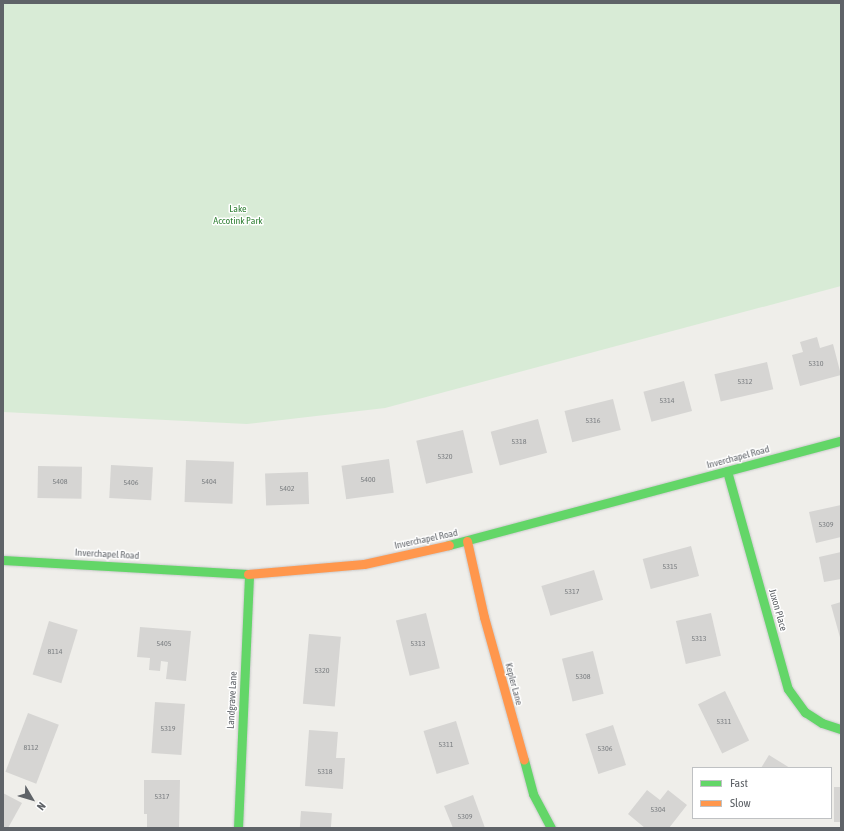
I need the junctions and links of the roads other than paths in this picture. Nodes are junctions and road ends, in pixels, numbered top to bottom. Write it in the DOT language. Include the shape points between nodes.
graph roads {
  1 [pos="841,441"];
  2 [pos="727,471"];
  3 [pos="467,541"];
  4 [pos="3,560"];
  5 [pos="249,574"];
  6 [pos="841,729"];
  7 [pos="238,828"];
  8 [pos="552,828"];
  1 -- 2 [label="street, Inverchapel Road"];
  2 -- 3 [label="street, Inverchapel Road"];
  2 -- 6 [label="street, Juxon Place" via="788,689 805,712 822,723"];
  3 -- 5 [label="street, Inverchapel Road" via="364,564"];
  3 -- 8 [label="street, Kepler Lane" via="484,617 533,794"];
  4 -- 5 [label="street, Inverchapel Road"];
  5 -- 7 [label="street, Landgrave Lane"];
}
